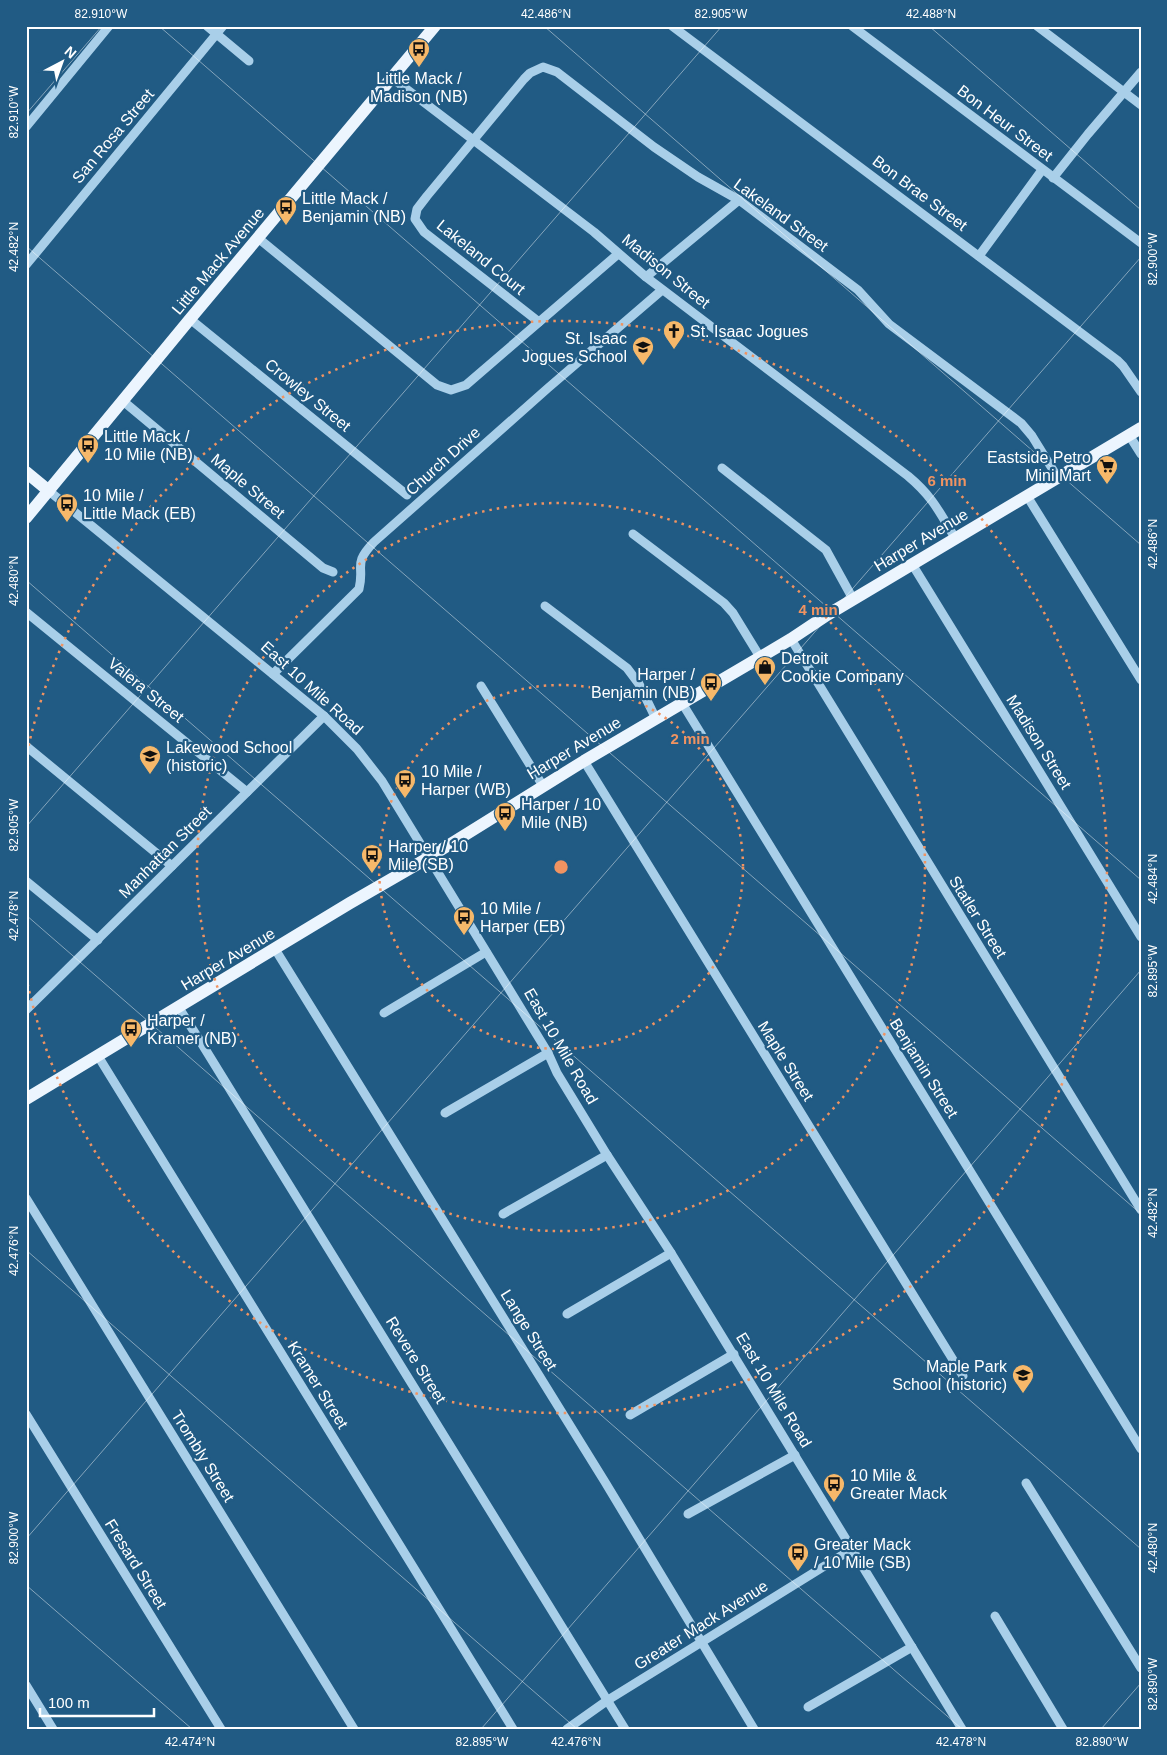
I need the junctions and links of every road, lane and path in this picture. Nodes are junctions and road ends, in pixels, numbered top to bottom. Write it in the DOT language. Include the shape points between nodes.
graph roads {
  1 [pos="109,26"];
  2 [pos="207,26"];
  3 [pos="223,26"];
  4 [pos="435,26"];
  5 [pos="672,26"];
  6 [pos="852,26"];
  7 [pos="1037,26"];
  8 [pos="217,34"];
  9 [pos="249,61"];
  10 [pos="1141,72"];
  11 [pos="392,78"];
  12 [pos="1124,92"];
  13 [pos="1141,105"];
  14 [pos="26,127"];
  15 [pos="472,140"];
  16 [pos="1042,170"];
  17 [pos="1053,178"];
  18 [pos="739,200"];
  19 [pos="258,238"];
  20 [pos="1141,243"];
  21 [pos="618,254"];
  22 [pos="979,256"];
  23 [pos="26,265"];
  24 [pos="646,277"];
  25 [pos="662,290"];
  26 [pos="190,319"];
  27 [pos="539,322"];
  28 [pos="1141,392"];
  29 [pos="123,402"];
  30 [pos="1141,428"];
  31 [pos="1129,435"];
  32 [pos="1141,454"];
  33 [pos="722,468"];
  34 [pos="26,472"];
  35 [pos="1058,478"];
  36 [pos="49,491"];
  37 [pos="407,496"];
  38 [pos="1027,496"];
  39 [pos="26,518"];
  40 [pos="633,534"];
  41 [pos="954,538"];
  42 [pos="912,564"];
  43 [pos="332,572"];
  44 [pos="853,599"];
  45 [pos="545,606"];
  46 [pos="26,612"];
  47 [pos="791,639"];
  48 [pos="760,657"];
  49 [pos="273,674"];
  50 [pos="1141,680"];
  51 [pos="481,686"];
  52 [pos="682,703"];
  53 [pos="324,716"];
  54 [pos="656,719"];
  55 [pos="26,746"];
  56 [pos="584,761"];
  57 [pos="543,786"];
  58 [pos="247,792"];
  59 [pos="428,858"];
  60 [pos="172,866"];
  61 [pos="26,881"];
  62 [pos="1141,936"];
  63 [pos="98,940"];
  64 [pos="275,949"];
  65 [pos="486,952"];
  66 [pos="179,1008"];
  67 [pos="26,1010"];
  68 [pos="384,1013"];
  69 [pos="548,1053"];
  70 [pos="98,1056"];
  71 [pos="26,1099"];
  72 [pos="445,1113"];
  73 [pos="607,1154"];
  74 [pos="26,1198"];
  75 [pos="1141,1210"];
  76 [pos="503,1214"];
  77 [pos="671,1253"];
  78 [pos="567,1314"];
  79 [pos="734,1354"];
  80 [pos="963,1376"];
  81 [pos="26,1414"];
  82 [pos="630,1415"];
  83 [pos="1141,1449"];
  84 [pos="795,1455"];
  85 [pos="1026,1483"];
  86 [pos="688,1514"];
  87 [pos="852,1549"];
  88 [pos="995,1616"];
  89 [pos="703,1642"];
  90 [pos="912,1647"];
  91 [pos="1141,1668"];
  92 [pos="26,1685"];
  93 [pos="608,1700"];
  94 [pos="808,1707"];
  95 [pos="53,1729"];
  96 [pos="221,1729"];
  97 [pos="354,1729"];
  98 [pos="513,1729"];
  99 [pos="567,1729"];
  100 [pos="625,1729"];
  101 [pos="754,1729"];
  102 [pos="962,1729"];
  103 [pos="1063,1729"];
  1 -- 14 [label="street"];
  2 -- 8 [label="street"];
  3 -- 8 [label="street, San Rosa Street"];
  4 -- 11 [label="main road, Little Mack Avenue"];
  5 -- 22 [label="street, Bon Brae Street"];
  6 -- 16 [label="street, Bon Heur Street"];
  7 -- 12 [label="street"];
  8 -- 9 [label="street"];
  8 -- 23 [label="street, San Rosa Street"];
  10 -- 12 [label="street"];
  11 -- 15 [label="street, Madison Street"];
  11 -- 19 [label="main road, Little Mack Avenue"];
  12 -- 13 [label="street"];
  12 -- 17 [label="street"];
  15 -- 18 [label="street, Lakeland Street" via="530,73 543,67 550,68 676,162"];
  15 -- 21 [label="street, Madison Street" via="594,232"];
  15 -- 27 [label="street, Lakeland Court" via="417,209 415,219 424,232"];
  16 -- 17 [label="street, Bon Heur Street"];
  16 -- 22 [label="street"];
  17 -- 20 [label="street, Bon Heur Street"];
  18 -- 24 [label="street"];
  18 -- 35 [label="street, Lakeland Street" via="858,290 895,328 1021,423"];
  19 -- 26 [label="main road, Little Mack Avenue"];
  19 -- 27 [label="street" via="437,385 451,390 466,385"];
  21 -- 24 [label="street, Madison Street"];
  21 -- 27 [label="street"];
  22 -- 28 [label="street, Bon Brae Street" via="1117,360"];
  24 -- 25 [label="street, Madison Street"];
  25 -- 41 [label="street, Madison Street" via="924,490"];
  25 -- 49 [label="street, Church Drive" via="374,542 360,562 359,589"];
  26 -- 29 [label="main road, Little Mack Avenue"];
  26 -- 37 [label="street, Crowley Street"];
  29 -- 36 [label="main road, Little Mack Avenue"];
  29 -- 43 [label="street, Maple Street" via="323,568"];
  30 -- 31 [label="main road, Harper Avenue"];
  31 -- 32 [label="street"];
  31 -- 35 [label="main road, Harper Avenue"];
  33 -- 44 [label="street" via="826,550"];
  34 -- 36 [label="main road, East 10 Mile Road"];
  35 -- 38 [label="main road, Harper Avenue"];
  36 -- 39 [label="main road, Little Mack Avenue"];
  36 -- 49 [label="street, East 10 Mile Road"];
  38 -- 41 [label="main road, Harper Avenue"];
  38 -- 50 [label="street"];
  40 -- 48 [label="street" via="724,603"];
  41 -- 42 [label="main road, Harper Avenue"];
  42 -- 44 [label="main road, Harper Avenue"];
  42 -- 62 [label="street, Madison Street"];
  44 -- 47 [label="main road, Harper Avenue"];
  45 -- 54 [label="street" via="627,668 639,684"];
  46 -- 58 [label="street, Valera Street"];
  47 -- 48 [label="main road, Harper Avenue"];
  47 -- 75 [label="street, Statler Street"];
  48 -- 52 [label="main road, Harper Avenue"];
  49 -- 53 [label="street, East 10 Mile Road"];
  51 -- 57 [label="street"];
  52 -- 54 [label="main road, Harper Avenue"];
  52 -- 83 [label="street, Benjamin Street"];
  53 -- 58 [label="street, Manhattan Street"];
  53 -- 59 [label="street, East 10 Mile Road" via="382,781"];
  54 -- 56 [label="main road, Harper Avenue"];
  55 -- 60 [label="street"];
  56 -- 57 [label="main road, Harper Avenue"];
  56 -- 80 [label="street, Maple Street"];
  57 -- 59 [label="main road, Harper Avenue"];
  58 -- 60 [label="street, Manhattan Street"];
  59 -- 64 [label="main road, Harper Avenue"];
  59 -- 65 [label="street, East 10 Mile Road"];
  60 -- 63 [label="street, Manhattan Street"];
  61 -- 63 [label="street"];
  63 -- 67 [label="street, Manhattan Street"];
  64 -- 66 [label="main road, Harper Avenue"];
  64 -- 89 [label="street, Lange Street"];
  65 -- 68 [label="street"];
  65 -- 69 [label="street, East 10 Mile Road"];
  66 -- 70 [label="main road, Harper Avenue"];
  66 -- 93 [label="street, Revere Street"];
  69 -- 72 [label="street"];
  69 -- 73 [label="street, East 10 Mile Road"];
  70 -- 71 [label="main road, Harper Avenue"];
  70 -- 98 [label="street, Kramer Street"];
  73 -- 76 [label="street"];
  73 -- 77 [label="street, East 10 Mile Road"];
  74 -- 97 [label="street, Trombly Street"];
  77 -- 78 [label="street"];
  77 -- 79 [label="street, East 10 Mile Road"];
  79 -- 82 [label="street"];
  79 -- 84 [label="street, East 10 Mile Road"];
  81 -- 96 [label="street, Fresard Street"];
  84 -- 86 [label="street"];
  84 -- 87 [label="street, East 10 Mile Road"];
  85 -- 91 [label="street"];
  87 -- 89 [label="street, Greater Mack Avenue"];
  87 -- 90 [label="street, East 10 Mile Road"];
  88 -- 103 [label="street"];
  89 -- 93 [label="street, Greater Mack Avenue"];
  89 -- 101 [label="street, Lange Street"];
  90 -- 94 [label="street"];
  90 -- 102 [label="street, East 10 Mile Road"];
  92 -- 95 [label="street"];
  93 -- 99 [label="street, Greater Mack Avenue"];
  93 -- 100 [label="street, Revere Street"];
}
